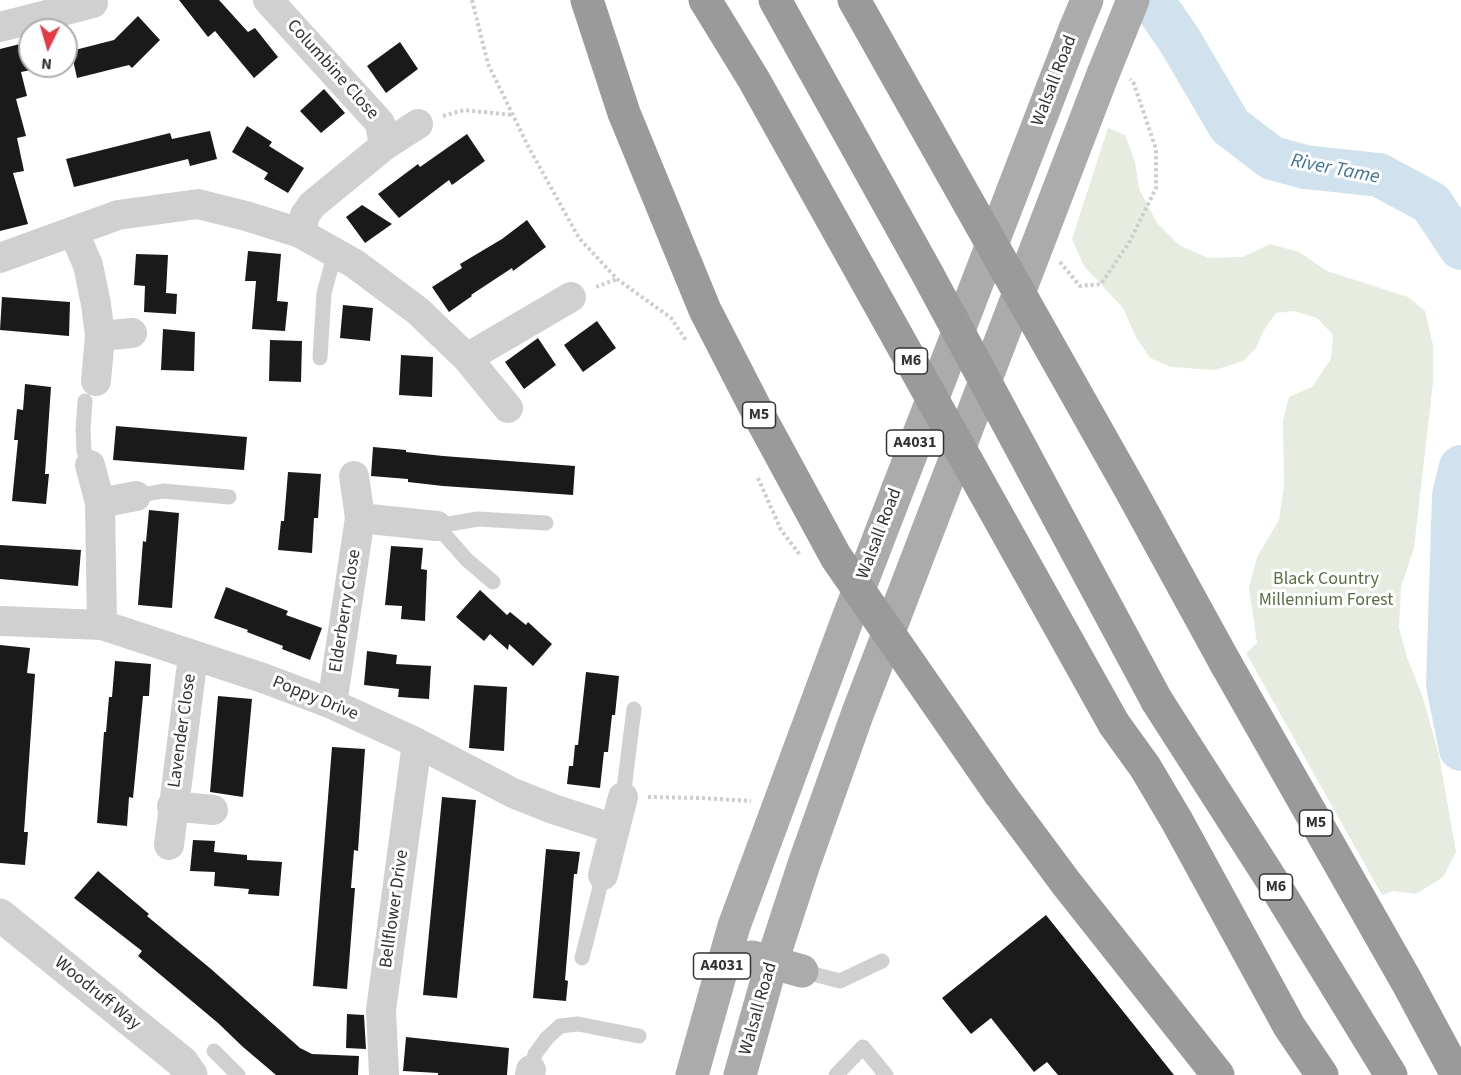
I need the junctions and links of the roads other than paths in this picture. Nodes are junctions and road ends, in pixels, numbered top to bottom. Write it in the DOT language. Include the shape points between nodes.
graph roads {
  1 [pos="268,0"];
  2 [pos="587,0"];
  3 [pos="705,0"];
  4 [pos="775,0"];
  5 [pos="854,0"];
  6 [pos="1133,0"];
  7 [pos="93,3"];
  8 [pos="50,7"];
  9 [pos="1081,14"];
  10 [pos="0,27"];
  11 [pos="418,124"];
  12 [pos="384,146"];
  13 [pos="74,233"];
  14 [pos="300,233"];
  15 [pos="335,253"];
  16 [pos="0,258"];
  17 [pos="571,297"];
  18 [pos="132,333"];
  19 [pos="100,336"];
  20 [pos="320,358"];
  21 [pos="467,358"];
  22 [pos="91,391"];
  23 [pos="508,408"];
  24 [pos="90,465"];
  25 [pos="354,476"];
  26 [pos="136,496"];
  27 [pos="229,497"];
  28 [pos="100,503"];
  29 [pos="360,518"];
  30 [pos="546,523"];
  31 [pos="436,526"];
  32 [pos="493,582"];
  33 [pos="0,621"];
  34 [pos="102,625"];
  35 [pos="193,656"];
  36 [pos="332,704"];
  37 [pos="634,709"];
  38 [pos="417,743"];
  39 [pos="623,797"];
  40 [pos="172,806"];
  41 [pos="213,810"];
  42 [pos="615,829"];
  43 [pos="169,845"];
  44 [pos="603,875"];
  45 [pos="0,915"];
  46 [pos="727,951"];
  47 [pos="582,958"];
  48 [pos="882,961"];
  49 [pos="787,967"];
  50 [pos="1407,982"];
  51 [pos="639,1036"];
  52 [pos="214,1051"];
  53 [pos="1461,1067"];
  54 [pos="530,1072"];
  55 [pos="191,1075"];
  56 [pos="238,1075"];
  57 [pos="384,1075"];
  58 [pos="692,1075"];
  59 [pos="741,1075"];
  60 [pos="836,1075"];
  61 [pos="886,1075"];
  62 [pos="1218,1075"];
  63 [pos="1322,1075"];
  64 [pos="1391,1075"];
  65 [pos="1457,1075"];
  1 -- 12 [label="street, Columbine Close" via="380,123"];
  2 -- 62 [label="highway, M5, bridge" via="624,113 705,310 836,557 1000,794"];
  3 -- 63 [label="highway, M6, bridge" via="754,80 1114,724 1156,785 1289,1026"];
  4 -- 64 [label="highway, M6, bridge" via="1157,701"];
  5 -- 50 [label="highway, M5, bridge"];
  6 -- 49 [label="main road, Walsall Road / A4031, bridge" via="1115,74 857,715 804,864"];
  7 -- 8 [label="street"];
  8 -- 10 [label="street"];
  9 -- 46 [label="main road, Walsall Road / A4031" via="848,618"];
  11 -- 12 [label="street"];
  12 -- 14 [label="street" via="312,205"];
  13 -- 14 [label="street" via="118,215 198,204"];
  13 -- 16 [label="street"];
  13 -- 19 [label="street" via="88,265"];
  14 -- 15 [label="street"];
  15 -- 20 [label="lane" via="324,293"];
  15 -- 21 [label="street" via="418,311"];
  17 -- 21 [label="street"];
  18 -- 19 [label="street"];
  19 -- 22 [label="street"];
  21 -- 23 [label="street"];
  22 -- 24 [label="lane" via="84,441"];
  24 -- 28 [label="street"];
  25 -- 29 [label="street, Elderberry Close"];
  26 -- 27 [label="lane" via="163,491"];
  26 -- 28 [label="street"];
  28 -- 34 [label="street"];
  29 -- 31 [label="street"];
  29 -- 36 [label="street, Elderberry Close"];
  30 -- 31 [label="lane" via="478,519"];
  31 -- 32 [label="lane" via="461,555"];
  33 -- 34 [label="street, Poppy Drive"];
  34 -- 35 [label="street, Poppy Drive"];
  35 -- 36 [label="street, Poppy Drive"];
  35 -- 40 [label="street, Lavender Close"];
  36 -- 38 [label="street, Poppy Drive"];
  37 -- 39 [label="lane"];
  38 -- 42 [label="street, Poppy Drive" via="513,793"];
  38 -- 57 [label="street, Bellflower Drive" via="381,1010"];
  39 -- 42 [label="street"];
  40 -- 41 [label="street, Lavender Close"];
  40 -- 43 [label="street, Lavender Close"];
  42 -- 44 [label="street"];
  44 -- 47 [label="lane"];
  45 -- 55 [label="street, Woodruff Way" via="182,1062"];
  46 -- 49 [label="main road"];
  46 -- 58 [label="main road, Walsall Road / A4031"];
  48 -- 49 [label="lane" via="840,981"];
  49 -- 59 [label="main road, Walsall Road / A4031"];
  50 -- 53 [label="highway, M5"];
  50 -- 65 [label="highway, M5"];
  51 -- 54 [label="lane" via="578,1024 560,1026 536,1054"];
  52 -- 56 [label="lane"];
  60 -- 61 [label="lane" via="863,1047"];
}
